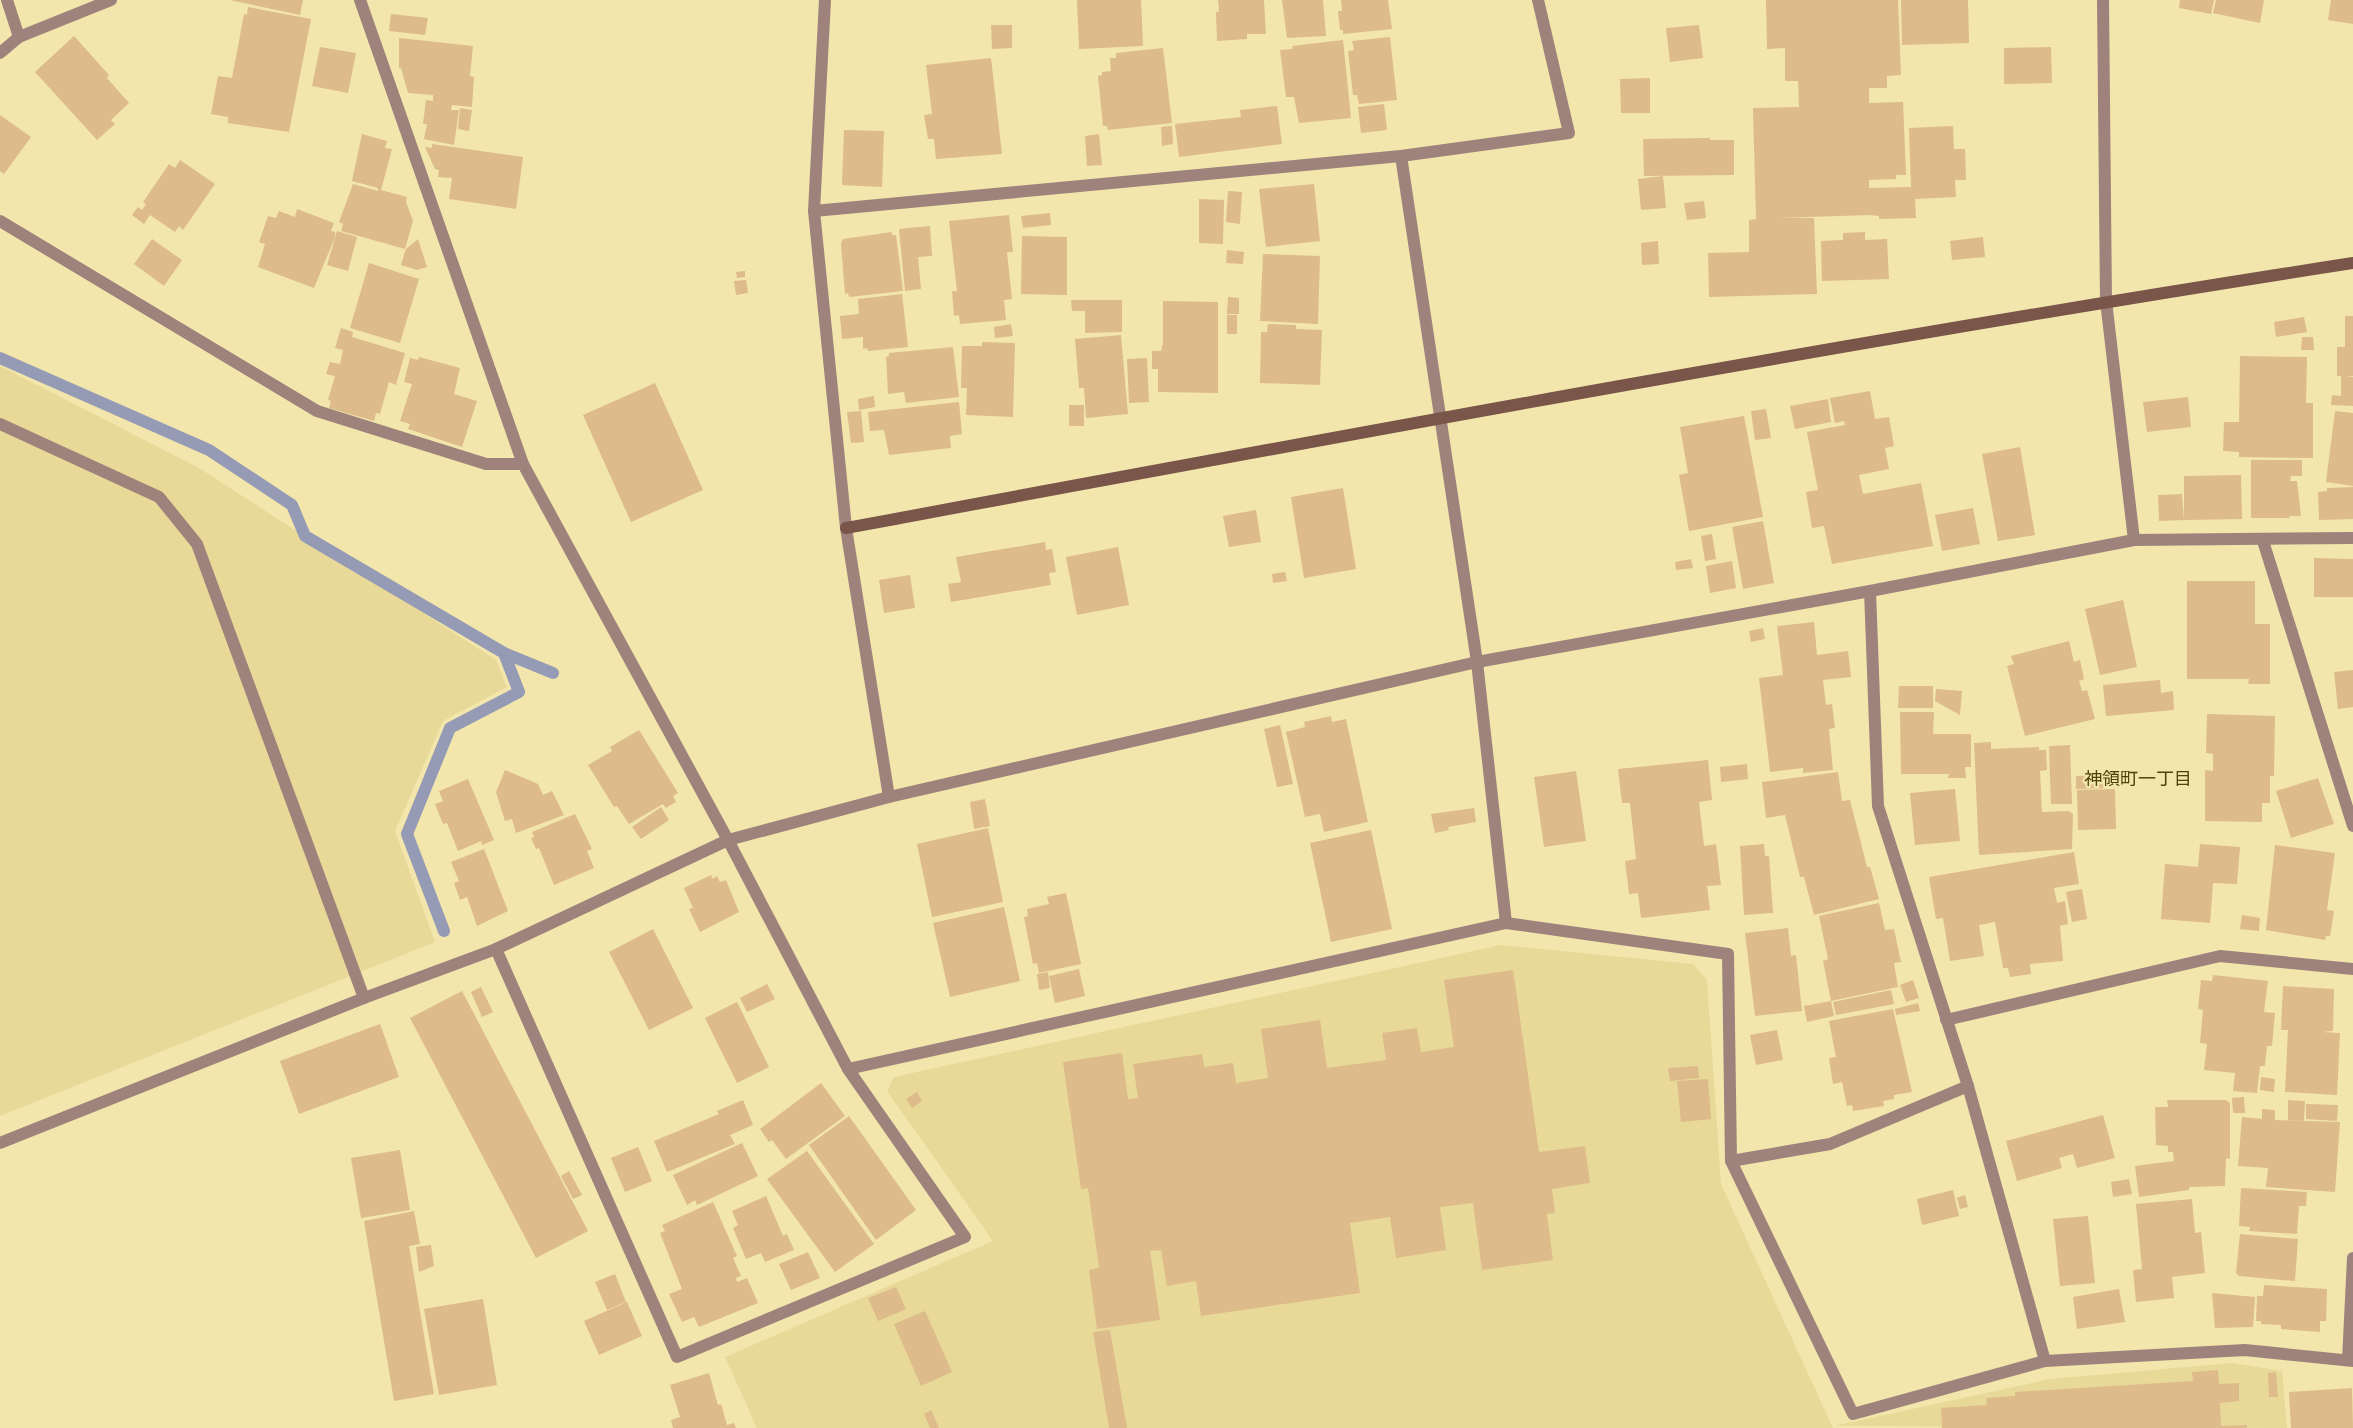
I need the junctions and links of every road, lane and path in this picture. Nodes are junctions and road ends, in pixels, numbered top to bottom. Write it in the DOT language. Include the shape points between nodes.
graph roads {
  1 [pos="7,0"];
  2 [pos="111,0"];
  3 [pos="360,0"];
  4 [pos="825,0"];
  5 [pos="1538,0"];
  6 [pos="2103,0"];
  7 [pos="19,37"];
  8 [pos="0,53"];
  9 [pos="1401,156"];
  10 [pos="814,211"];
  11 [pos="0,221"];
  12 [pos="2353,263"];
  13 [pos="2106,301"];
  14 [pos="1440,418"];
  15 [pos="0,424"];
  16 [pos="523,464"];
  17 [pos="846,528"];
  18 [pos="2353,538"];
  19 [pos="2134,540"];
  20 [pos="2263,541"];
  21 [pos="1870,591"];
  22 [pos="1477,662"];
  23 [pos="890,796"];
  24 [pos="2353,826"];
  25 [pos="728,840"];
  26 [pos="1506,923"];
  27 [pos="496,950"];
  28 [pos="2353,969"];
  29 [pos="364,998"];
  30 [pos="1946,1020"];
  31 [pos="849,1069"];
  32 [pos="1968,1086"];
  33 [pos="0,1143"];
  34 [pos="1731,1161"];
  35 [pos="2353,1258"];
  36 [pos="2045,1361"];
  37 [pos="2351,1361"];
  1 -- 7 [label="street"];
  2 -- 7 [label="street"];
  3 -- 16 [label="street"];
  4 -- 10 [label="street"];
  5 -- 9 [label="street" via="1569,133"];
  6 -- 13 [label="street"];
  7 -- 8 [label="street"];
  9 -- 10 [label="street"];
  9 -- 14 [label="street"];
  10 -- 17 [label="street"];
  11 -- 16 [label="street" via="317,411 486,464"];
  12 -- 13 [label="street"];
  13 -- 14 [label="street"];
  13 -- 19 [label="street"];
  14 -- 17 [label="street"];
  14 -- 22 [label="street"];
  15 -- 29 [label="street" via="159,497 197,544"];
  16 -- 25 [label="street"];
  17 -- 23 [label="street"];
  18 -- 20 [label="street"];
  19 -- 20 [label="street"];
  19 -- 21 [label="street"];
  20 -- 24 [label="street"];
  21 -- 22 [label="street"];
  21 -- 30 [label="street" via="1878,806"];
  22 -- 23 [label="street"];
  22 -- 26 [label="street"];
  23 -- 25 [label="street"];
  25 -- 27 [label="street"];
  25 -- 31 [label="street"];
  26 -- 31 [label="street"];
  26 -- 34 [label="street" via="1728,954"];
  27 -- 29 [label="street"];
  27 -- 31 [label="street" via="678,1357 965,1237"];
  28 -- 30 [label="street" via="2220,956"];
  29 -- 33 [label="street"];
  30 -- 32 [label="street"];
  32 -- 34 [label="street" via="1830,1144"];
  32 -- 36 [label="street"];
  34 -- 36 [label="street" via="1853,1414"];
  35 -- 37 [label="street"];
  36 -- 37 [label="street" via="2245,1350"];
}
